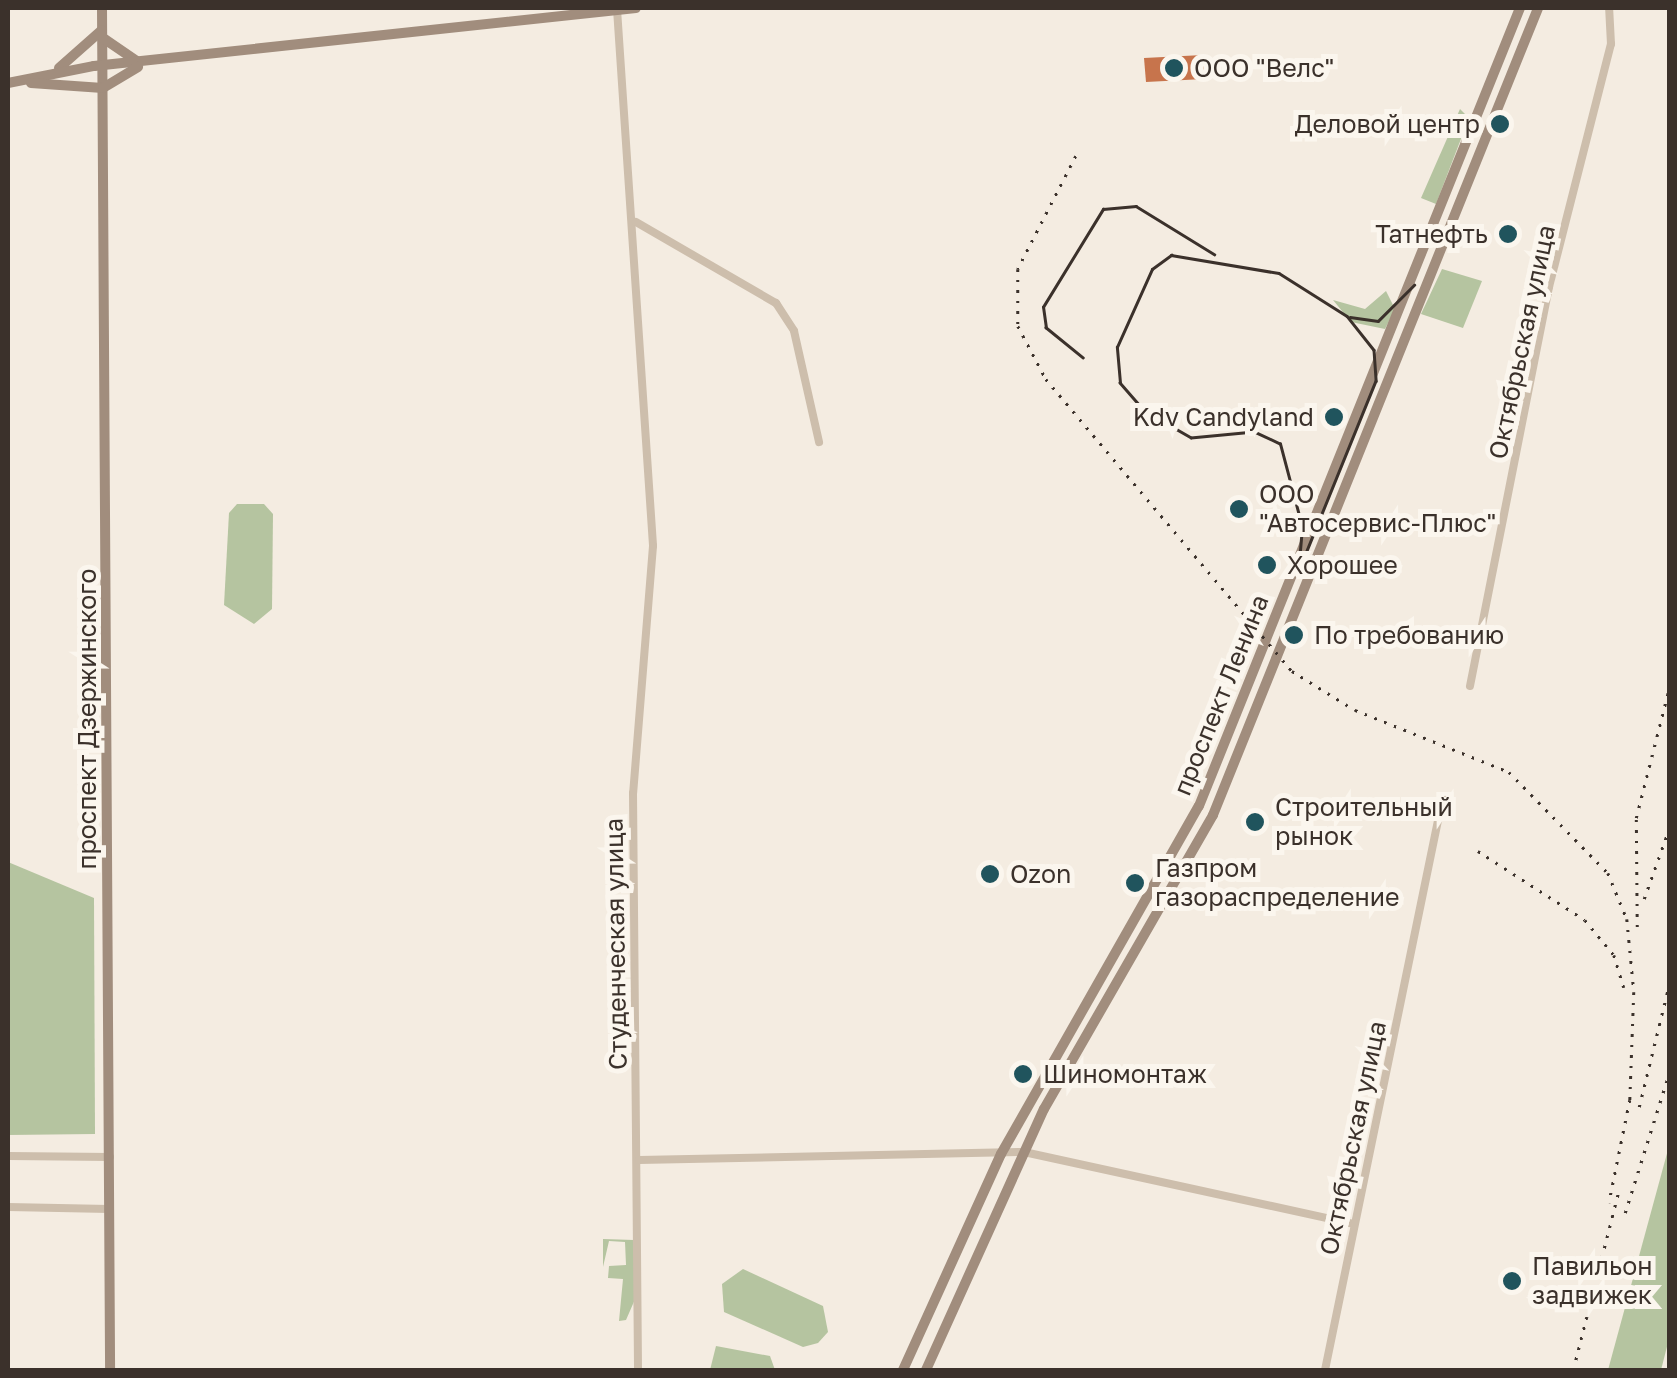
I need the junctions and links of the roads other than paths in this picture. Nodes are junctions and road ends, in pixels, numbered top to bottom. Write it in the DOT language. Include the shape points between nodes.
graph roads {
  1 [pos="102,8"];
  2 [pos="636,8"];
  3 [pos="1520,8"];
  4 [pos="1538,8"];
  5 [pos="1609,8"];
  6 [pos="618,10"];
  7 [pos="102,34"];
  8 [pos="143,64"];
  9 [pos="103,66"];
  10 [pos="45,76"];
  11 [pos="13,82"];
  12 [pos="103,88"];
  13 [pos="78,89"];
  14 [pos="104,109"];
  15 [pos="636,222"];
  16 [pos="819,442"];
  17 [pos="1470,686"];
  18 [pos="1444,796"];
  19 [pos="1192,894"];
  20 [pos="1217,901"];
  21 [pos="1024,1152"];
  22 [pos="1001,1154"];
  23 [pos="8,1156"];
  24 [pos="110,1157"];
  25 [pos="639,1160"];
  26 [pos="8,1208"];
  27 [pos="110,1209"];
  28 [pos="1353,1224"];
  29 [pos="110,1370"];
  30 [pos="638,1370"];
  31 [pos="903,1370"];
  32 [pos="926,1370"];
  33 [pos="1325,1370"];
  1 -- 7 [label="main road, проспект Дзержинского"];
  2 -- 6 [label="main road"];
  3 -- 22 [label="main road, проспект Ленина" via="1198,806"];
  4 -- 21 [label="main road, проспект Ленина" via="1213,815"];
  5 -- 17 [label="street, Октябрьская улица" via="1611,44 1549,287"];
  6 -- 8 [label="main road"];
  6 -- 15 [label="street, Студенческая улица"];
  7 -- 8 [label="main road"];
  7 -- 9 [label="main road, проспект Дзержинского"];
  7 -- 10 [label="main road" via="80,57"];
  8 -- 9 [label="main road"];
  8 -- 12 [label="main road"];
  9 -- 10 [label="main road"];
  9 -- 12 [label="main road, проспект Дзержинского"];
  10 -- 11 [label="main road"];
  11 -- 13 [label="main road"];
  12 -- 13 [label="main road"];
  12 -- 14 [label="main road, проспект Дзержинского"];
  13 -- 14 [label="main road"];
  14 -- 24 [label="main road, проспект Дзержинского"];
  15 -- 16 [label="street" via="776,303 794,331"];
  15 -- 25 [label="street, Студенческая улица" via="653,546 633,794"];
  18 -- 28 [label="street, Октябрьская улица"];
  19 -- 20 [label="street"];
  21 -- 22 [label="street"];
  21 -- 28 [label="street"];
  21 -- 32 [label="main road, проспект Ленина"];
  22 -- 25 [label="street"];
  22 -- 31 [label="main road, проспект Ленина"];
  23 -- 24 [label="street"];
  24 -- 27 [label="main road, проспект Дзержинского"];
  25 -- 30 [label="street, Студенческая улица"];
  26 -- 27 [label="street"];
  27 -- 29 [label="main road, проспект Дзержинского"];
  28 -- 33 [label="street, Октябрьская улица"];
}
